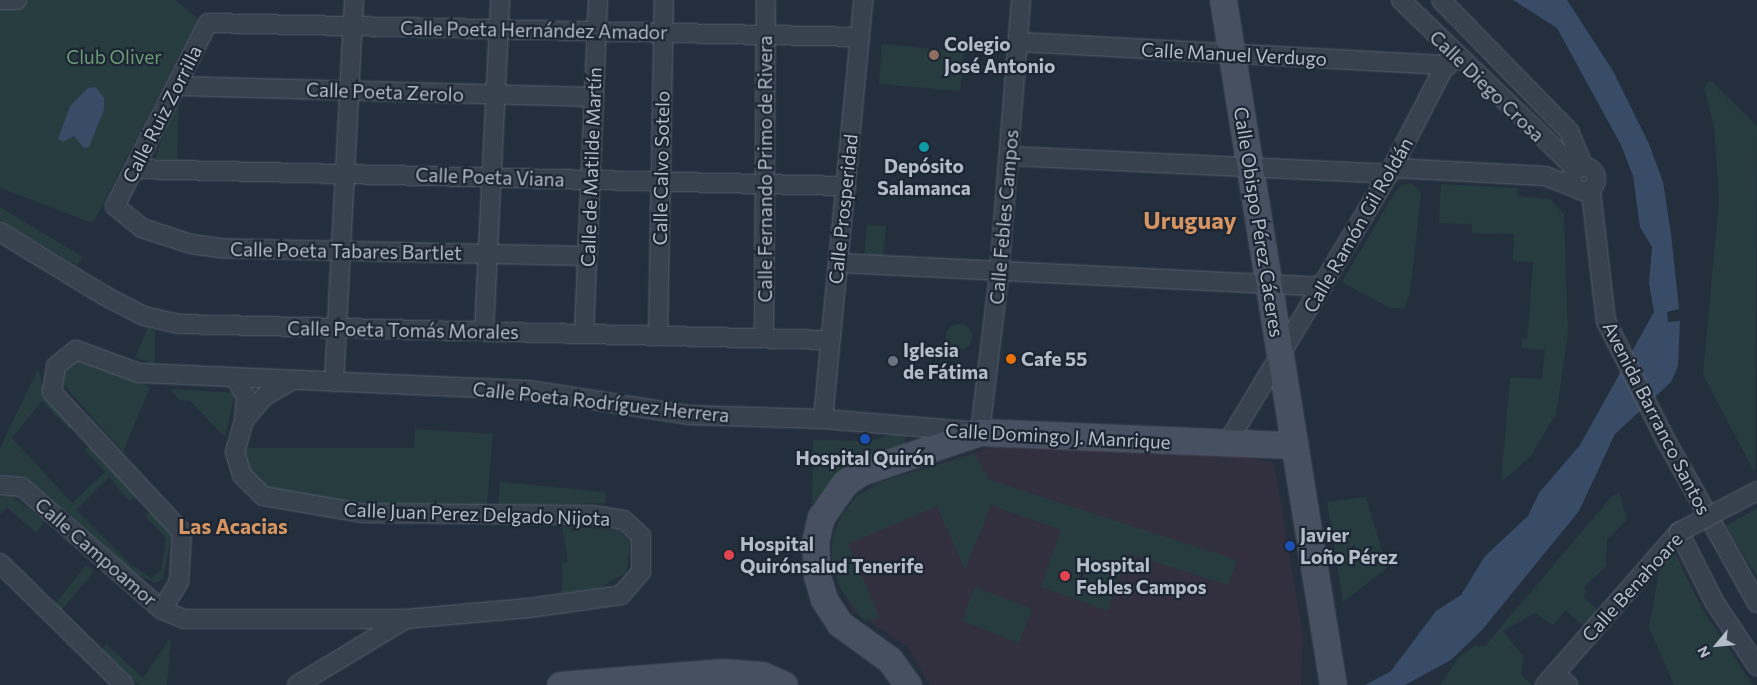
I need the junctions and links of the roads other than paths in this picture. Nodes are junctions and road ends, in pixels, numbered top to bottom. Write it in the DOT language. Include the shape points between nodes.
graph roads {
  1 [pos="0,0"];
  2 [pos="17,0"];
  3 [pos="354,0"];
  4 [pos="500,0"];
  5 [pos="598,0"];
  6 [pos="664,0"];
  7 [pos="766,0"];
  8 [pos="862,0"];
  9 [pos="1021,0"];
  10 [pos="1223,0"];
  11 [pos="1401,0"];
  12 [pos="1441,0"];
  13 [pos="208,23"];
  14 [pos="352,27"];
  15 [pos="498,28"];
  16 [pos="597,30"];
  17 [pos="663,32"];
  18 [pos="766,36"];
  19 [pos="860,37"];
  20 [pos="1019,42"];
  21 [pos="1231,53"];
  22 [pos="1450,59"];
  23 [pos="176,86"];
  24 [pos="349,91"];
  25 [pos="495,95"];
  26 [pos="594,97"];
  27 [pos="1558,155"];
  28 [pos="1010,156"];
  29 [pos="134,168"];
  30 [pos="1250,168"];
  31 [pos="1579,168"];
  32 [pos="1391,171"];
  33 [pos="345,173"];
  34 [pos="1545,176"];
  35 [pos="491,178"];
  36 [pos="591,180"];
  37 [pos="661,182"];
  38 [pos="765,184"];
  39 [pos="846,186"];
  40 [pos="1584,190"];
  41 [pos="115,206"];
  42 [pos="0,232"];
  43 [pos="341,251"];
  44 [pos="487,254"];
  45 [pos="587,256"];
  46 [pos="838,263"];
  47 [pos="999,274"];
  48 [pos="1269,285"];
  49 [pos="1322,287"];
  50 [pos="337,329"];
  51 [pos="484,331"];
  52 [pos="584,334"];
  53 [pos="658,336"];
  54 [pos="764,338"];
  55 [pos="829,340"];
  56 [pos="1281,359"];
  57 [pos="236,379"];
  58 [pos="289,382"];
  59 [pos="334,382"];
  60 [pos="823,419"];
  61 [pos="244,420"];
  62 [pos="980,432"];
  63 [pos="1226,445"];
  64 [pos="1296,454"];
  65 [pos="0,485"];
  66 [pos="1757,491"];
  67 [pos="1679,532"];
  68 [pos="0,563"];
  69 [pos="1757,603"];
  70 [pos="162,610"];
  71 [pos="406,619"];
  72 [pos="1757,666"];
  73 [pos="1556,681"];
  74 [pos="124,685"];
  75 [pos="297,685"];
  76 [pos="560,685"];
  77 [pos="784,685"];
  78 [pos="908,685"];
  79 [pos="1333,685"];
  1 -- 2 [label="street"];
  3 -- 14 [label="street"];
  4 -- 15 [label="street"];
  5 -- 16 [label="street, Calle de Matilde Martín"];
  6 -- 17 [label="street, Calle Calvo Sotelo"];
  7 -- 18 [label="street, Calle Fernando Primo de Rivera"];
  8 -- 19 [label="street, Calle Prosperidad"];
  9 -- 20 [label="street, Calle Febles Campos"];
  10 -- 21 [label="street, Calle Obispo Pérez Cáceres"];
  11 -- 22 [label="street, Calle Diego Crosa"];
  12 -- 31 [label="street" via="1569,131"];
  13 -- 14 [label="street, Calle Poeta Hernández Amador"];
  13 -- 23 [label="street, Calle Ruiz Zorrilla"];
  14 -- 15 [label="street, Calle Poeta Hernández Amador"];
  14 -- 24 [label="street"];
  15 -- 16 [label="street, Calle Poeta Hernández Amador"];
  15 -- 25 [label="street"];
  16 -- 17 [label="street, Calle Poeta Hernández Amador"];
  16 -- 26 [label="street, Calle de Matilde Martín"];
  17 -- 18 [label="street, Calle Poeta Hernández Amador"];
  17 -- 37 [label="street, Calle Calvo Sotelo"];
  18 -- 19 [label="street, Calle Poeta Hernández Amador"];
  18 -- 38 [label="street, Calle Fernando Primo de Rivera"];
  19 -- 39 [label="street, Calle Prosperidad"];
  20 -- 21 [label="street, Calle Manuel Verdugo"];
  20 -- 28 [label="street, Calle Febles Campos"];
  21 -- 22 [label="street, Calle Manuel Verdugo"];
  21 -- 30 [label="street, Calle Obispo Pérez Cáceres"];
  22 -- 27 [label="street, Calle Diego Crosa"];
  22 -- 32 [label="street, Calle Ramón Gil Roldán"];
  23 -- 24 [label="street, Calle Poeta Zerolo"];
  23 -- 29 [label="street, Calle Ruiz Zorrilla"];
  24 -- 25 [label="street, Calle Poeta Zerolo"];
  24 -- 33 [label="street"];
  25 -- 26 [label="street, Calle Poeta Zerolo"];
  25 -- 35 [label="street"];
  26 -- 36 [label="street, Calle de Matilde Martín"];
  27 -- 31 [label="street, Calle Diego Crosa"];
  27 -- 34 [label="street"];
  28 -- 30 [label="street"];
  28 -- 47 [label="street, Calle Febles Campos"];
  29 -- 33 [label="street, Calle Poeta Viana"];
  29 -- 41 [label="street, Calle Ruiz Zorrilla"];
  30 -- 32 [label="street"];
  30 -- 48 [label="street, Calle Obispo Pérez Cáceres"];
  31 -- 40 [label="street, Avenida Barranco Santos"];
  32 -- 34 [label="street"];
  32 -- 49 [label="street, Calle Ramón Gil Roldán"];
  33 -- 35 [label="street, Calle Poeta Viana"];
  33 -- 43 [label="street"];
  34 -- 40 [label="street"];
  35 -- 36 [label="street, Calle Poeta Viana"];
  35 -- 44 [label="street"];
  36 -- 37 [label="street, Calle Poeta Viana"];
  36 -- 45 [label="street, Calle de Matilde Martín"];
  37 -- 38 [label="street, Calle Poeta Viana"];
  37 -- 53 [label="street, Calle Calvo Sotelo"];
  38 -- 39 [label="street, Calle Poeta Viana"];
  38 -- 54 [label="street, Calle Fernando Primo de Rivera"];
  39 -- 46 [label="street, Calle Prosperidad"];
  40 -- 69 [label="street, Avenida Barranco Santos" via="1601,305 1665,440"];
  41 -- 43 [label="street, Calle Poeta Tabares Bartlet" via="142,228 191,244"];
  42 -- 50 [label="street, Calle Poeta Tomás Morales" via="144,316 179,324"];
  43 -- 44 [label="street, Calle Poeta Tabares Bartlet"];
  43 -- 50 [label="street"];
  44 -- 45 [label="street, Calle Poeta Tabares Bartlet"];
  44 -- 51 [label="street"];
  45 -- 52 [label="street, Calle de Matilde Martín"];
  46 -- 47 [label="street"];
  46 -- 55 [label="street, Calle Prosperidad"];
  47 -- 48 [label="street"];
  47 -- 62 [label="street, Calle Febles Campos"];
  48 -- 49 [label="street"];
  48 -- 56 [label="street, Calle Obispo Pérez Cáceres"];
  49 -- 56 [label="street, Calle Ramón Gil Roldán"];
  50 -- 51 [label="street, Calle Poeta Tomás Morales"];
  50 -- 59 [label="street"];
  51 -- 52 [label="street, Calle Poeta Tomás Morales"];
  52 -- 53 [label="street, Calle Poeta Tomás Morales"];
  53 -- 54 [label="street, Calle Poeta Tomás Morales"];
  54 -- 55 [label="street, Calle Poeta Tomás Morales"];
  55 -- 60 [label="street, Calle Prosperidad"];
  56 -- 63 [label="street, Calle Ramón Gil Roldán"];
  56 -- 64 [label="street, Calle Obispo Pérez Cáceres"];
  57 -- 58 [label="street, Calle Campoamor"];
  57 -- 61 [label="street, Calle Juan Perez Delgado Nijota" via="246,397"];
  57 -- 70 [label="street, Calle Campoamor" via="139,373 76,350 59,361 52,375 52,392 182,532 179,582"];
  58 -- 59 [label="street, Calle Poeta Rodríguez Herrera"];
  58 -- 61 [label="street, Calle Juan Perez Delgado Nijota" via="265,396"];
  59 -- 60 [label="street, Calle Poeta Rodríguez Herrera" via="529,390 688,414"];
  60 -- 62 [label="street, Calle Domingo J. Manrique"];
  61 -- 71 [label="street, Calle Juan Perez Delgado Nijota" via="234,452 242,475 263,496 362,512 591,515 624,520 640,536 641,572 621,595"];
  62 -- 63 [label="street, Calle Domingo J. Manrique"];
  62 -- 78 [label="street" via="861,472 845,483 821,517 815,564 824,599 840,624 890,660"];
  63 -- 64 [label="street, Calle Domingo J. Manrique"];
  64 -- 79 [label="street, Calle Obispo Pérez Cáceres"];
  65 -- 70 [label="street, Calle Campoamor" via="22,487"];
  66 -- 67 [label="street, Calle Benahoare, bridge"];
  67 -- 72 [label="street" via="1715,603"];
  67 -- 73 [label="street, Calle Benahoare"];
  68 -- 74 [label="street"];
  70 -- 71 [label="street, Calle Juan Perez Delgado Nijota" via="184,619"];
  71 -- 75 [label="street, Calle Juan Perez Delgado Nijota"];
  76 -- 77 [label="street" via="722,672 762,675"];
}
